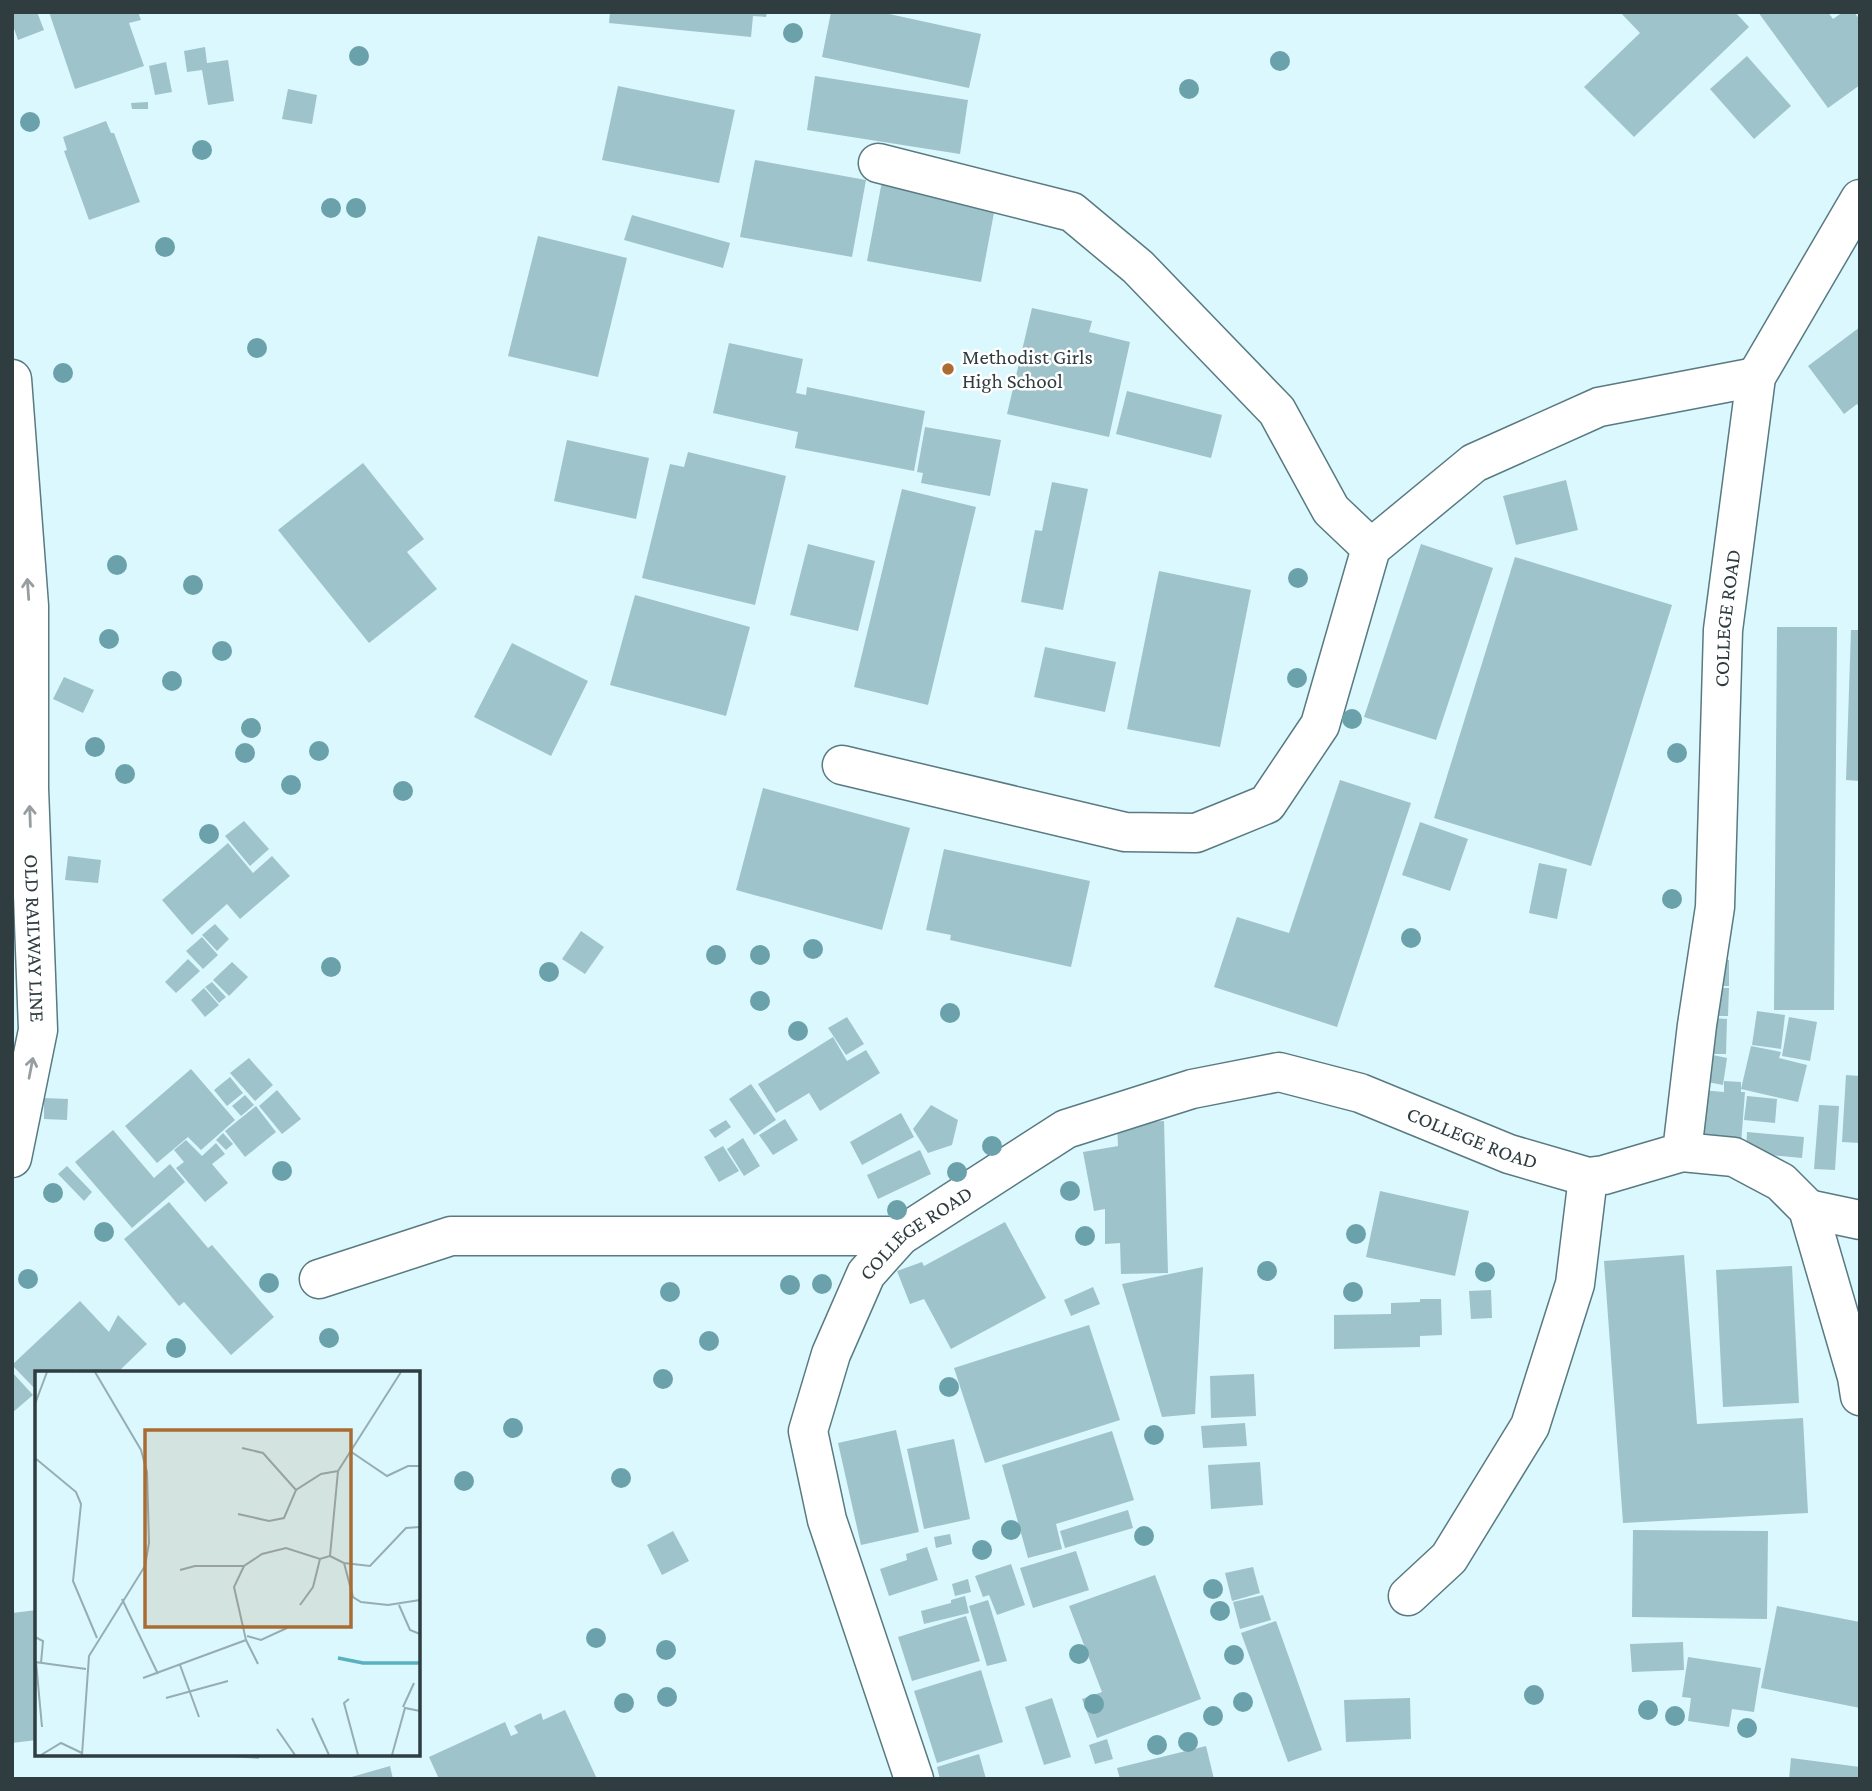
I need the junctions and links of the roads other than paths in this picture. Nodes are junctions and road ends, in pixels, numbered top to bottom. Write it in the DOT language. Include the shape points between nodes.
graph roads {
  1 [pos="878,163"];
  2 [pos="1860,199"];
  3 [pos="1756,377"];
  4 [pos="12,379"];
  5 [pos="1371,548"];
  6 [pos="842,765"];
  7 [pos="1682,1152"];
  8 [pos="12,1158"];
  9 [pos="1588,1177"];
  10 [pos="1808,1209"];
  11 [pos="1860,1220"];
  12 [pos="900,1236"];
  13 [pos="319,1279"];
  14 [pos="1860,1396"];
  15 [pos="1408,1596"];
  16 [pos="914,1779"];
  1 -- 5 [label="street" via="1072,212 1138,267 1277,411 1331,510"];
  2 -- 3 [label="street, COLLEGE ROAD"];
  3 -- 5 [label="street" via="1600,407 1474,463"];
  3 -- 7 [label="street, COLLEGE ROAD" via="1723,629 1715,907"];
  8 -- 4 [label="street, OLD RAILWAY LINE, one-way" via="38,1031 29,788 29,606"];
  5 -- 6 [label="street" via="1320,725 1266,804 1243,814 1196,833 1125,832"];
  7 -- 9 [label="street, COLLEGE ROAD"];
  7 -- 10 [label="street" via="1734,1157 1781,1182"];
  9 -- 12 [label="street, COLLEGE ROAD" via="1508,1154 1360,1093 1279,1072 1192,1088 1066,1129"];
  9 -- 15 [label="street" via="1575,1284 1530,1426 1449,1558"];
  10 -- 11 [label="street"];
  10 -- 14 [label="street"];
  12 -- 13 [label="street" via="451,1236"];
  12 -- 16 [label="street, COLLEGE ROAD" via="866,1273 831,1354 808,1431 827,1520"];
}
